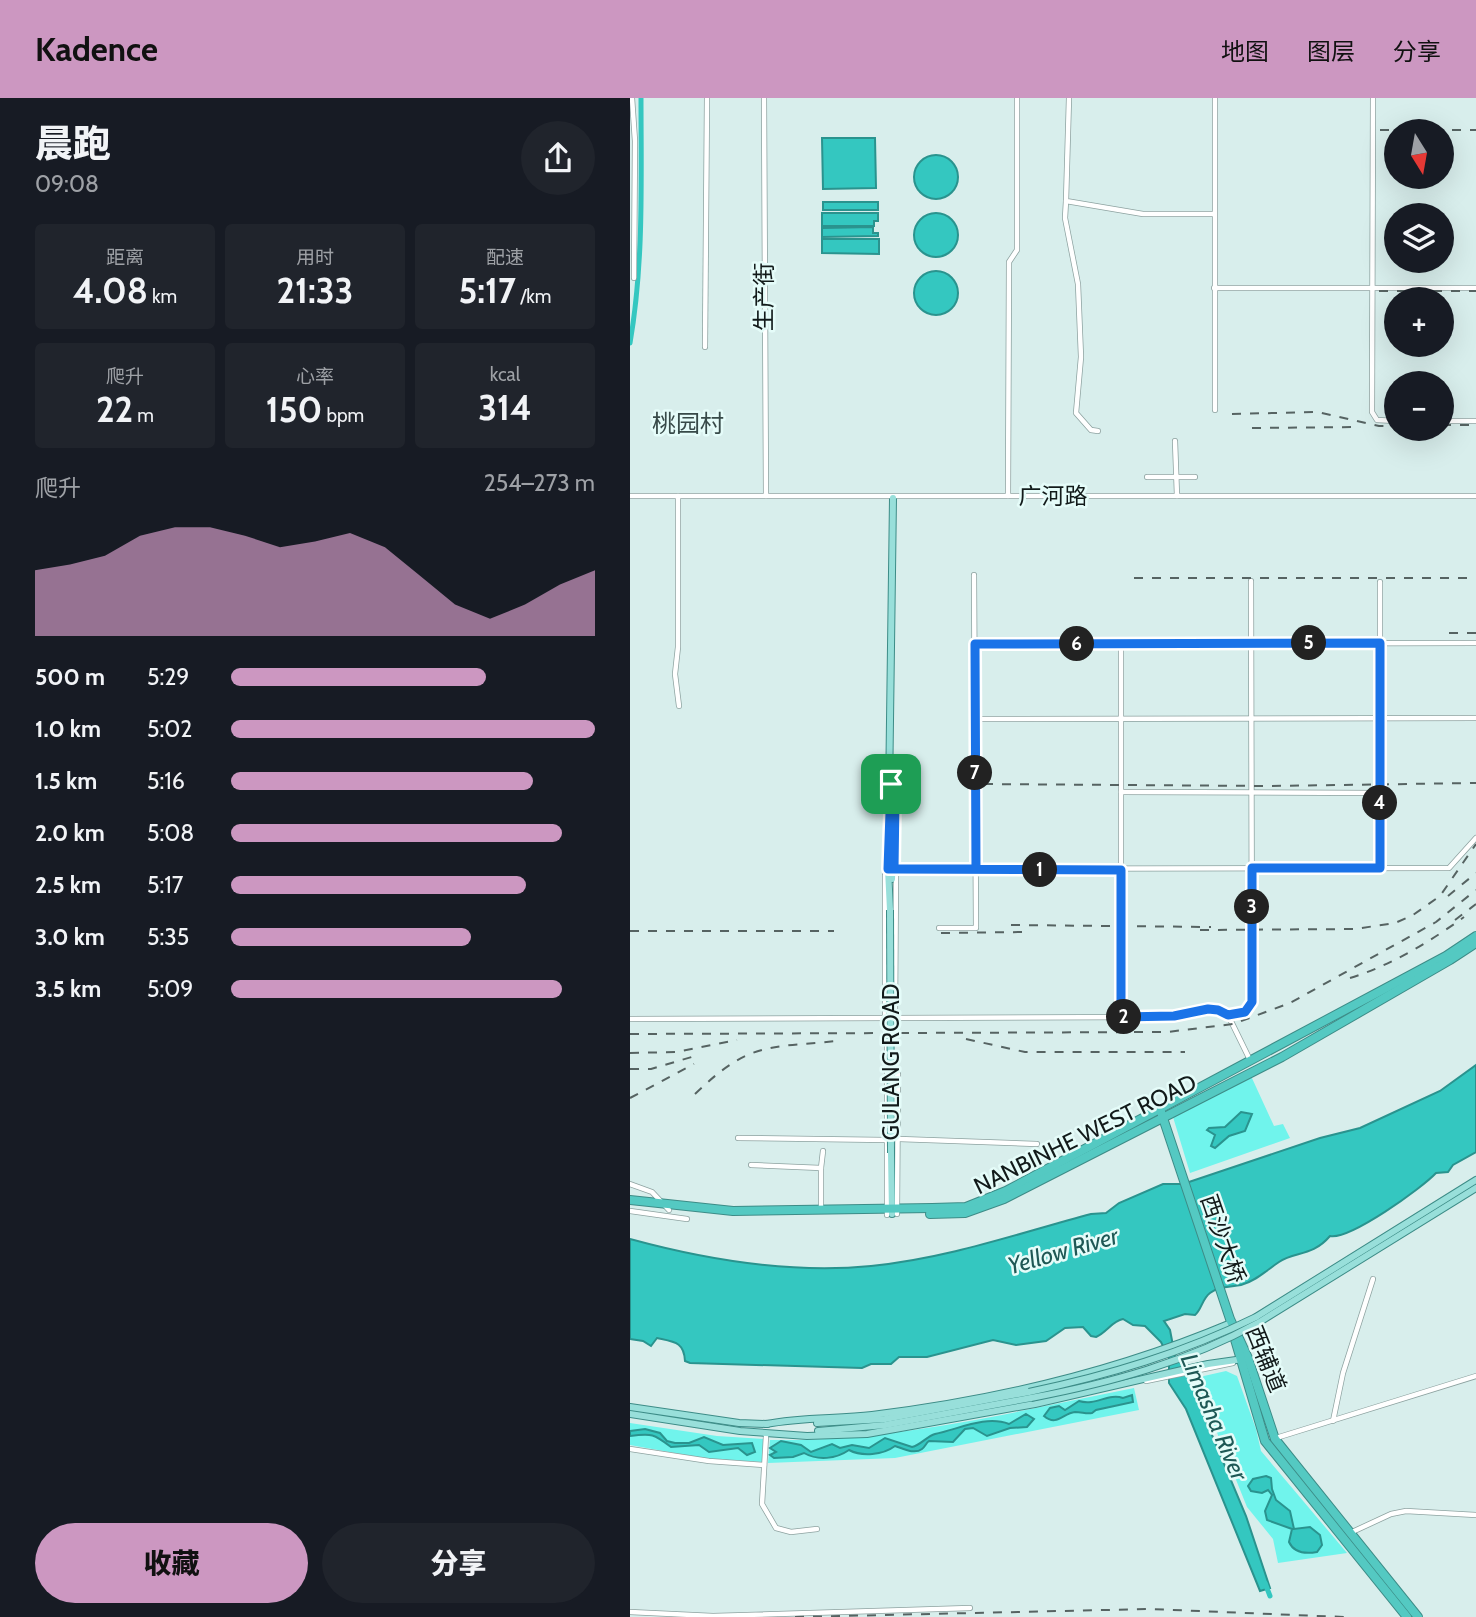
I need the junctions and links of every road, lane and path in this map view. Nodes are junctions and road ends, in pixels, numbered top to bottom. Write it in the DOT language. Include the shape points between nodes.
graph roads {
  1 [pos="632,98"];
  2 [pos="707,98"];
  3 [pos="764,98"];
  4 [pos="1017,98"];
  5 [pos="1069,98"];
  6 [pos="1215,98"];
  7 [pos="1373,98"];
  8 [pos="633,146"];
  9 [pos="1066,201"];
  10 [pos="1214,214"];
  11 [pos="634,278"];
  12 [pos="1214,288"];
  13 [pos="1371,288"];
  14 [pos="1476,288"];
  15 [pos="705,347"];
  16 [pos="1215,410"];
  17 [pos="1384,420"];
  18 [pos="1454,421"];
  19 [pos="1476,421"];
  20 [pos="1098,431"];
  21 [pos="1175,440"];
  22 [pos="1147,477"];
  23 [pos="1176,477"];
  24 [pos="1195,477"];
  25 [pos="630,496"];
  26 [pos="678,496"];
  27 [pos="766,496"];
  28 [pos="1008,496"];
  29 [pos="1177,496"];
  30 [pos="1476,496"];
  31 [pos="893,498"];
  32 [pos="974,575"];
  33 [pos="1251,581"];
  34 [pos="1380,582"];
  35 [pos="1121,643"];
  36 [pos="1252,643"];
  37 [pos="1380,643"];
  38 [pos="1476,643"];
  39 [pos="975,644"];
  40 [pos="679,706"];
  41 [pos="1122,718"];
  42 [pos="1476,718"];
  43 [pos="975,719"];
  44 [pos="1251,719"];
  45 [pos="1380,719"];
  46 [pos="1121,792"];
  47 [pos="1252,793"];
  48 [pos="1380,793"];
  49 [pos="1476,838"];
  50 [pos="1252,868"];
  51 [pos="1380,868"];
  52 [pos="891,869"];
  53 [pos="976,869"];
  54 [pos="1121,870"];
  55 [pos="939,928"];
  56 [pos="1476,936"];
  57 [pos="1476,943"];
  58 [pos="1228,1015"];
  59 [pos="885,1017"];
  60 [pos="895,1017"];
  61 [pos="1121,1017"];
  62 [pos="630,1019"];
  63 [pos="887,1042"];
  64 [pos="1251,1061"];
  65 [pos="886,1074"];
  66 [pos="1161,1112"];
  67 [pos="738,1138"];
  68 [pos="898,1139"];
  69 [pos="886,1140"];
  70 [pos="1037,1144"];
  71 [pos="823,1151"];
  72 [pos="751,1165"];
  73 [pos="821,1168"];
  74 [pos="1476,1183"];
  75 [pos="630,1184"];
  76 [pos="630,1202"];
  77 [pos="668,1207"];
  78 [pos="821,1210"];
  79 [pos="630,1211"];
  80 [pos="892,1212"];
  81 [pos="687,1219"];
  82 [pos="1373,1279"];
  83 [pos="1230,1321"];
  84 [pos="1241,1360"];
  85 [pos="1476,1376"];
  86 [pos="1030,1395"];
  87 [pos="630,1407"];
  88 [pos="630,1414"];
  89 [pos="1333,1421"];
  90 [pos="766,1424"];
  91 [pos="788,1433"];
  92 [pos="766,1436"];
  93 [pos="1270,1440"];
  94 [pos="630,1449"];
  95 [pos="764,1465"];
  96 [pos="1476,1515"];
  97 [pos="817,1529"];
  98 [pos="1350,1533"];
  99 [pos="970,1608"];
  100 [pos="630,1612"];
  101 [pos="1407,1617"];
  102 [pos="1418,1617"];
  1 -- 8 [label="street"];
  2 -- 15 [label="street"];
  3 -- 27 [label="street, 生产街"];
  4 -- 28 [label="street"];
  5 -- 9 [label="street"];
  6 -- 10 [label="street"];
  7 -- 13 [label="street"];
  8 -- 11 [label="street"];
  9 -- 10 [label="street" via="1143,214"];
  9 -- 20 [label="street" via="1078,284 1081,357 1076,413 1091,430"];
  10 -- 12 [label="street"];
  12 -- 13 [label="street"];
  12 -- 16 [label="street"];
  13 -- 14 [label="street"];
  13 -- 17 [label="street" via="1373,415"];
  18 -- 19 [label="street"];
  21 -- 23 [label="street"];
  22 -- 23 [label="street"];
  23 -- 24 [label="street"];
  23 -- 29 [label="street"];
  25 -- 26 [label="street, 广河路"];
  26 -- 27 [label="street, 广河路"];
  26 -- 40 [label="street" via="675,674"];
  27 -- 31 [label="street, 广河路"];
  28 -- 29 [label="street, 广河路"];
  28 -- 31 [label="street, 广河路"];
  29 -- 30 [label="street, 广河路"];
  31 -- 52 [label="main road, GULANG ROAD" via="891,784 895,799"];
  32 -- 39 [label="street"];
  33 -- 36 [label="street"];
  34 -- 37 [label="street"];
  35 -- 36 [label="street"];
  35 -- 39 [label="street"];
  35 -- 41 [label="street"];
  36 -- 37 [label="street"];
  36 -- 44 [label="street"];
  37 -- 38 [label="street"];
  37 -- 45 [label="street"];
  39 -- 43 [label="street"];
  41 -- 43 [label="street"];
  41 -- 44 [label="street"];
  41 -- 46 [label="street"];
  42 -- 45 [label="street"];
  43 -- 53 [label="street"];
  44 -- 45 [label="street"];
  44 -- 47 [label="street"];
  45 -- 48 [label="street"];
  46 -- 47 [label="street"];
  46 -- 54 [label="street"];
  47 -- 48 [label="street"];
  47 -- 50 [label="street"];
  48 -- 51 [label="street"];
  49 -- 51 [label="street" via="1449,868"];
  50 -- 51 [label="street"];
  50 -- 54 [label="street"];
  50 -- 58 [label="street" via="1252,1002 1245,1012"];
  52 -- 53 [label="street"];
  52 -- 59 [label="street, GULANG ROAD" via="885,873"];
  52 -- 60 [label="street, GULANG ROAD"];
  52 -- 80 [label="main road, GULANG ROAD, bridge"];
  53 -- 54 [label="street"];
  53 -- 55 [label="street" via="976,928"];
  54 -- 61 [label="street"];
  56 -- 64 [label="highway"];
  57 -- 66 [label="highway, NANBINHE WEST ROAD" via="1306,1043"];
  58 -- 61 [label="street" via="1208,1009 1174,1016"];
  58 -- 64 [label="street"];
  59 -- 60 [label="street"];
  59 -- 62 [label="street"];
  60 -- 61 [label="street"];
  63 -- 65 [label="street"];
  64 -- 66 [label="highway"];
  65 -- 68 [label="street" via="898,1074"];
  65 -- 69 [label="street"];
  66 -- 80 [label="highway, NANBINHE WEST ROAD" via="980,1202"];
  66 -- 83 [label="highway, 西沙大桥"];
  67 -- 69 [label="street"];
  68 -- 70 [label="street"];
  68 -- 80 [label="street"];
  69 -- 80 [label="street"];
  71 -- 73 [label="street"];
  72 -- 73 [label="street"];
  73 -- 78 [label="street"];
  74 -- 86 [label="main road, bridge" via="1208,1348 1075,1390"];
  75 -- 77 [label="street" via="652,1192"];
  76 -- 77 [label="highway, NANBINHE WEST ROAD"];
  77 -- 78 [label="highway, NANBINHE WEST ROAD"];
  77 -- 80 [label="highway, NANBINHE WEST ROAD" via="733,1216"];
  78 -- 80 [label="highway, NANBINHE WEST ROAD"];
  79 -- 81 [label="street"];
  82 -- 89 [label="street"];
  83 -- 84 [label="highway, 西辅道"];
  83 -- 90 [label="main road, bridge" via="1185,1342 1093,1373 873,1415"];
  84 -- 91 [label="main road" via="908,1429 867,1434"];
  84 -- 93 [label="highway, 西辅道"];
  85 -- 89 [label="street"];
  86 -- 90 [label="main road" via="867,1421"];
  86 -- 91 [label="main road" via="869,1428"];
  87 -- 90 [label="main road"];
  88 -- 91 [label="main road" via="740,1431"];
  89 -- 93 [label="street"];
  92 -- 95 [label="street"];
  93 -- 98 [label="highway, 西辅道"];
  93 -- 101 [label="highway, 西辅道"];
  94 -- 95 [label="street"];
  95 -- 97 [label="street" via="762,1504 776,1528 791,1532"];
  96 -- 98 [label="street" via="1406,1511"];
  98 -- 102 [label="highway, 西辅道"];
  99 -- 100 [label="street" via="713,1616"];
}
